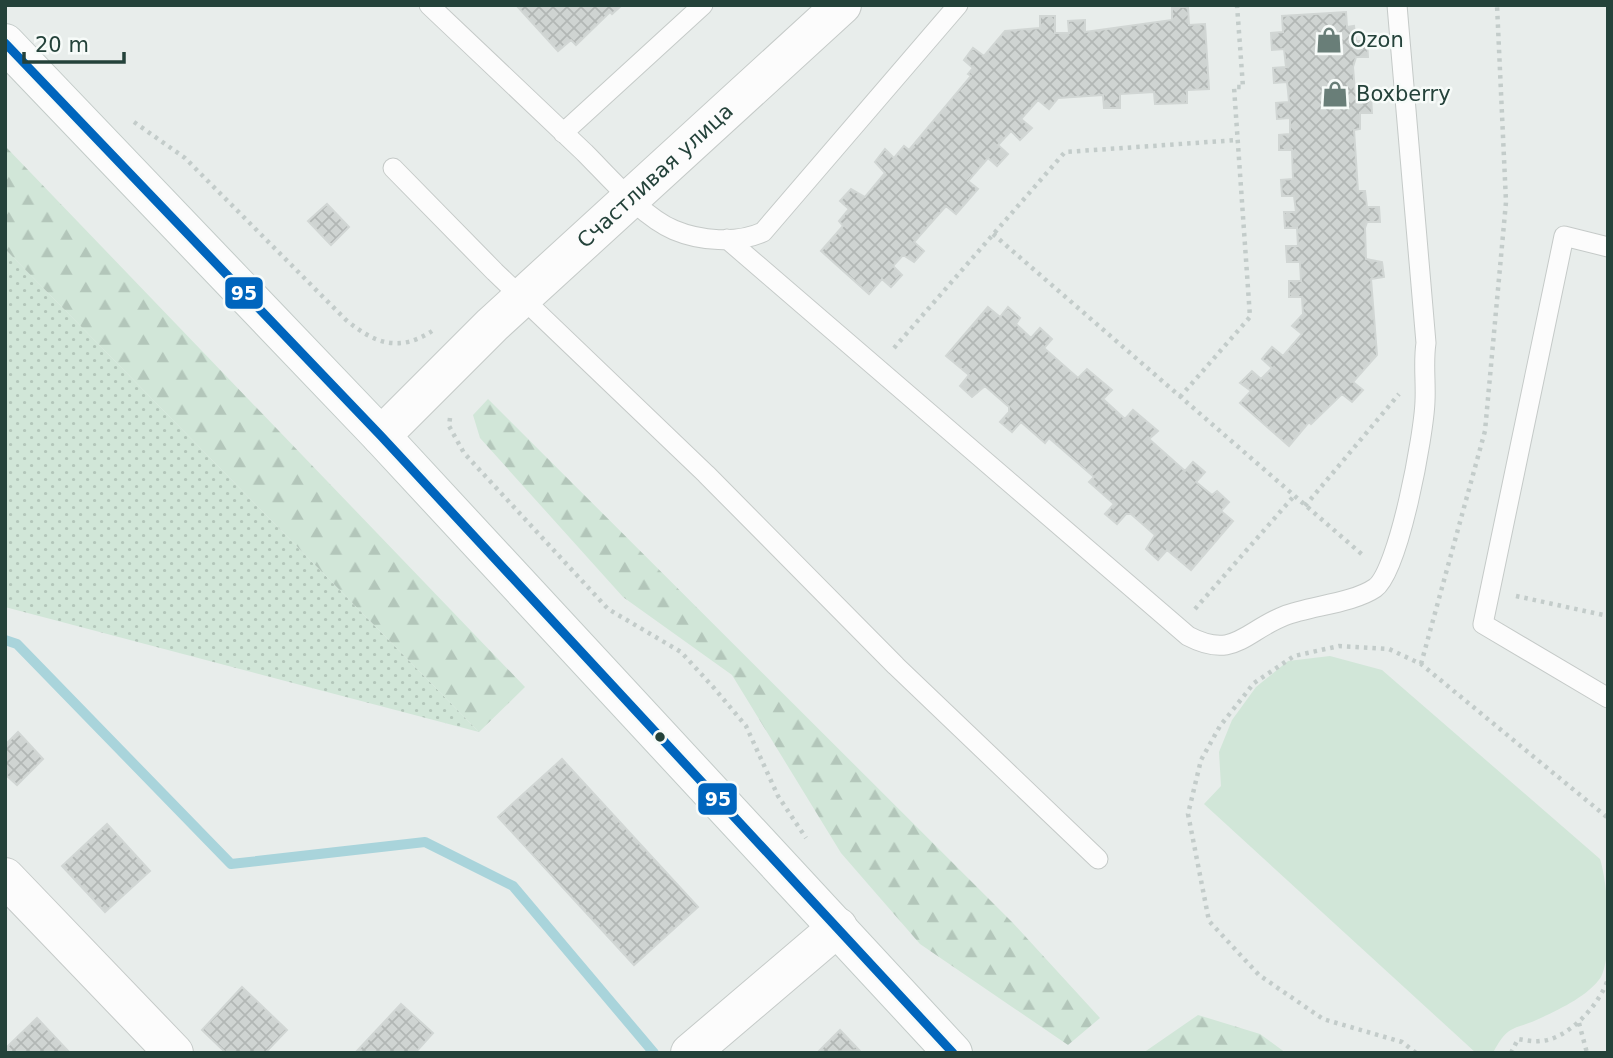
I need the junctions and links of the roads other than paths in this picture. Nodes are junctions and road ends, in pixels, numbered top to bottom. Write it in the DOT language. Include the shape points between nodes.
graph roads {
  1 [pos="429,5"];
  2 [pos="702,5"];
  3 [pos="842,5"];
  4 [pos="958,5"];
  5 [pos="1398,5"];
  6 [pos="5,43"];
  7 [pos="563,133"];
  8 [pos="393,168"];
  9 [pos="630,197"];
  10 [pos="727,239"];
  11 [pos="1608,247"];
  12 [pos="523,297"];
  13 [pos="381,436"];
  14 [pos="1608,698"];
  15 [pos="1098,859"];
  16 [pos="5,877"];
  17 [pos="838,927"];
  18 [pos="174,1053"];
  19 [pos="690,1053"];
  20 [pos="953,1053"];
  1 -- 7 [label="lane"];
  2 -- 7 [label="lane"];
  3 -- 9 [label="main road, Счастливая улица"];
  4 -- 10 [label="lane" via="763,232"];
  5 -- 10 [label="lane" via="1426,342 1422,366 1426,400 1412,482 1385,575 1377,586 1364,595 1281,617 1235,645 1206,646 1178,628"];
  6 -- 13 [label="main road"];
  7 -- 9 [label="lane"];
  8 -- 12 [label="lane"];
  9 -- 10 [label="lane" via="671,229 693,237"];
  9 -- 12 [label="main road, Счастливая улица"];
  11 -- 14 [label="lane" via="1564,236 1483,624"];
  12 -- 13 [label="main road, Счастливая улица"];
  12 -- 15 [label="lane"];
  13 -- 17 [label="main road"];
  16 -- 18 [label="main road"];
  17 -- 19 [label="main road"];
  17 -- 20 [label="main road"];
}
